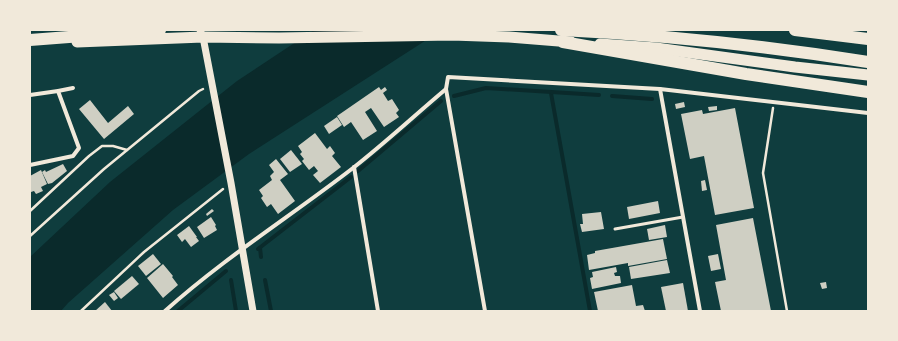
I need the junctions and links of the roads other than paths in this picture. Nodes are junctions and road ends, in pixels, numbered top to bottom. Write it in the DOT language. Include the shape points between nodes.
graph roads {
  1 [pos="160,30"];
  2 [pos="795,30"];
  3 [pos="202,32"];
  4 [pos="562,36"];
  5 [pos="868,39"];
  6 [pos="30,40"];
  7 [pos="30,46"];
  8 [pos="868,62"];
  9 [pos="868,75"];
  10 [pos="73,88"];
  11 [pos="446,89"];
  12 [pos="660,89"];
  13 [pos="58,92"];
  14 [pos="866,92"];
  15 [pos="30,94"];
  16 [pos="868,114"];
  17 [pos="30,165"];
  18 [pos="354,168"];
  19 [pos="683,217"];
  20 [pos="615,229"];
  21 [pos="243,249"];
  22 [pos="165,311"];
  23 [pos="253,311"];
  24 [pos="378,311"];
  25 [pos="485,311"];
  26 [pos="700,311"];
  1 -- 6 [label="highway"];
  2 -- 5 [label="highway"];
  3 -- 4 [label="highway" via="279,38"];
  3 -- 7 [label="highway"];
  3 -- 21 [label="street"];
  4 -- 8 [label="highway" via="587,31 679,38"];
  4 -- 9 [label="highway"];
  4 -- 14 [label="highway" via="746,74"];
  10 -- 13 [label="street"];
  11 -- 12 [label="street" via="448,77"];
  11 -- 18 [label="street"];
  11 -- 25 [label="street"];
  12 -- 16 [label="street"];
  12 -- 19 [label="street"];
  13 -- 15 [label="street"];
  13 -- 17 [label="street" via="79,148 73,156"];
  18 -- 21 [label="street"];
  18 -- 24 [label="street"];
  19 -- 20 [label="lane"];
  19 -- 26 [label="street"];
  21 -- 22 [label="street"];
  21 -- 23 [label="street"];
}
